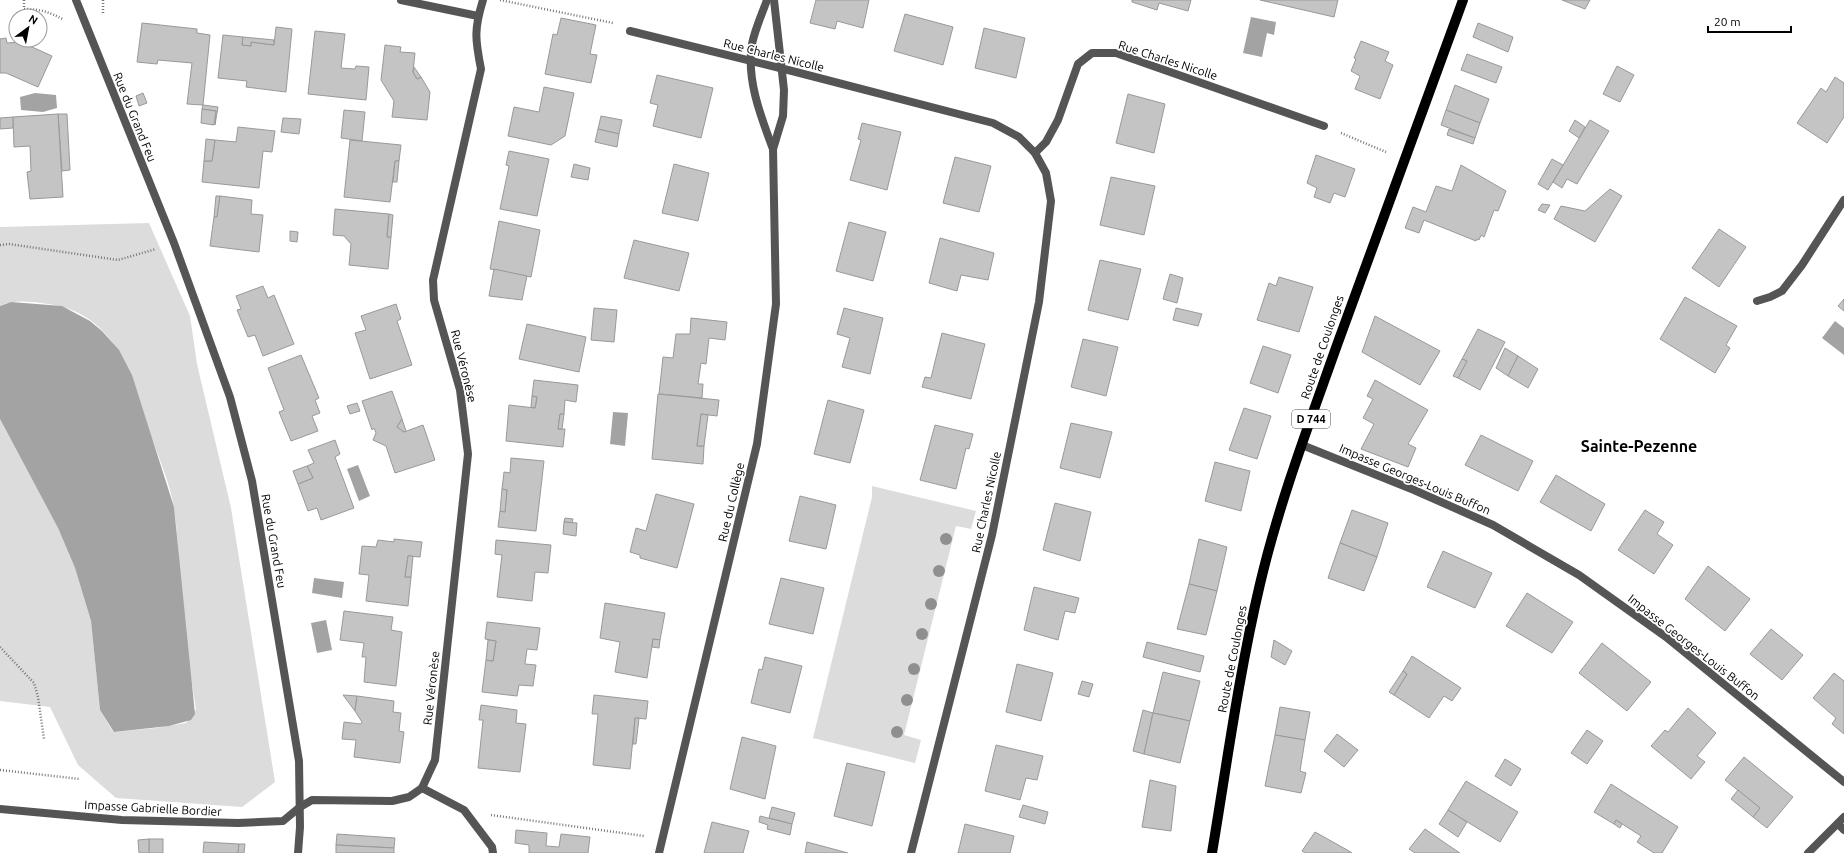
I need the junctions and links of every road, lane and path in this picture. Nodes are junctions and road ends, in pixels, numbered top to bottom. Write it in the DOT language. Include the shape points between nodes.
graph roads {
  1 [pos="76,0"];
  2 [pos="401,0"];
  3 [pos="483,0"];
  4 [pos="500,0"];
  5 [pos="768,0"];
  6 [pos="774,0"];
  7 [pos="1463,0"];
  8 [pos="478,16"];
  9 [pos="630,31"];
  10 [pos="751,62"];
  11 [pos="783,69"];
  12 [pos="1324,126"];
  13 [pos="773,150"];
  14 [pos="1035,153"];
  15 [pos="1403,159"];
  16 [pos="1844,200"];
  17 [pos="174,243"];
  18 [pos="0,245"];
  19 [pos="1757,301"];
  20 [pos="1302,445"];
  21 [pos="0,647"];
  22 [pos="44,738"];
  23 [pos="0,770"];
  24 [pos="80,779"];
  25 [pos="1844,782"];
  26 [pos="422,788"];
  27 [pos="300,807"];
  28 [pos="0,809"];
  29 [pos="464,810"];
  30 [pos="1844,817"];
  31 [pos="1841,827"];
  32 [pos="663,839"];
  33 [pos="298,853"];
  34 [pos="493,853"];
  35 [pos="659,853"];
  36 [pos="911,853"];
  37 [pos="1212,853"];
  38 [pos="1808,853"];
  1 -- 17 [label="street, Rue du Grand Feu"];
  2 -- 8 [label="street"];
  3 -- 8 [label="street, Rue Véronèse"];
  4 -- 9 [label="path" via="620,24"];
  5 -- 10 [label="street, Rue du Collège" via="755,31"];
  6 -- 11 [label="street, Rue du Collège"];
  7 -- 15 [label="main road, Route de Coulonges / D 744"];
  8 -- 26 [label="street, Rue Véronèse" via="475,38 481,68 433,280 434,300 460,390 468,454 435,760"];
  9 -- 10 [label="street, Rue Charles Nicolle"];
  10 -- 11 [label="street, Rue Charles Nicolle"];
  10 -- 13 [label="street, Rue du Collège" via="760,116"];
  11 -- 13 [label="street, Rue du Collège" via="783,116"];
  11 -- 14 [label="street, Rue Charles Nicolle" via="993,123 1019,137"];
  12 -- 14 [label="street, Rue Charles Nicolle" via="1116,53 1092,52 1078,64 1058,120 1046,142"];
  12 -- 15 [label="path"];
  13 -- 32 [label="street, Rue du Collège" via="776,304 757,444"];
  14 -- 36 [label="street, Rue Charles Nicolle" via="1046,173 1051,201 1039,302 992,535"];
  15 -- 20 [label="main road, Route de Coulonges / D 744"];
  16 -- 19 [label="street" via="1802,266 1782,291"];
  17 -- 18 [label="path" via="118,260 9,244"];
  17 -- 27 [label="street, Rue du Grand Feu" via="230,397 252,481 299,761"];
  20 -- 25 [label="street, Impasse Georges-Louis Buffon" via="1493,525 1579,575 1666,637"];
  20 -- 37 [label="main road, Route de Coulonges / D 744" via="1259,589 1243,660"];
  21 -- 22 [label="path" via="34,682"];
  23 -- 24 [label="path"];
  26 -- 27 [label="street" via="409,797 392,801 312,800"];
  26 -- 29 [label="street"];
  27 -- 28 [label="street, Impasse Gabrielle Bordier" via="282,821 238,824 122,820"];
  27 -- 33 [label="street, Rue du Grand Feu"];
  29 -- 32 [label="path"];
  29 -- 34 [label="street" via="492,847"];
  30 -- 31 [label="street"];
  31 -- 38 [label="street"];
  32 -- 35 [label="street, Rue du Collège"];
}
